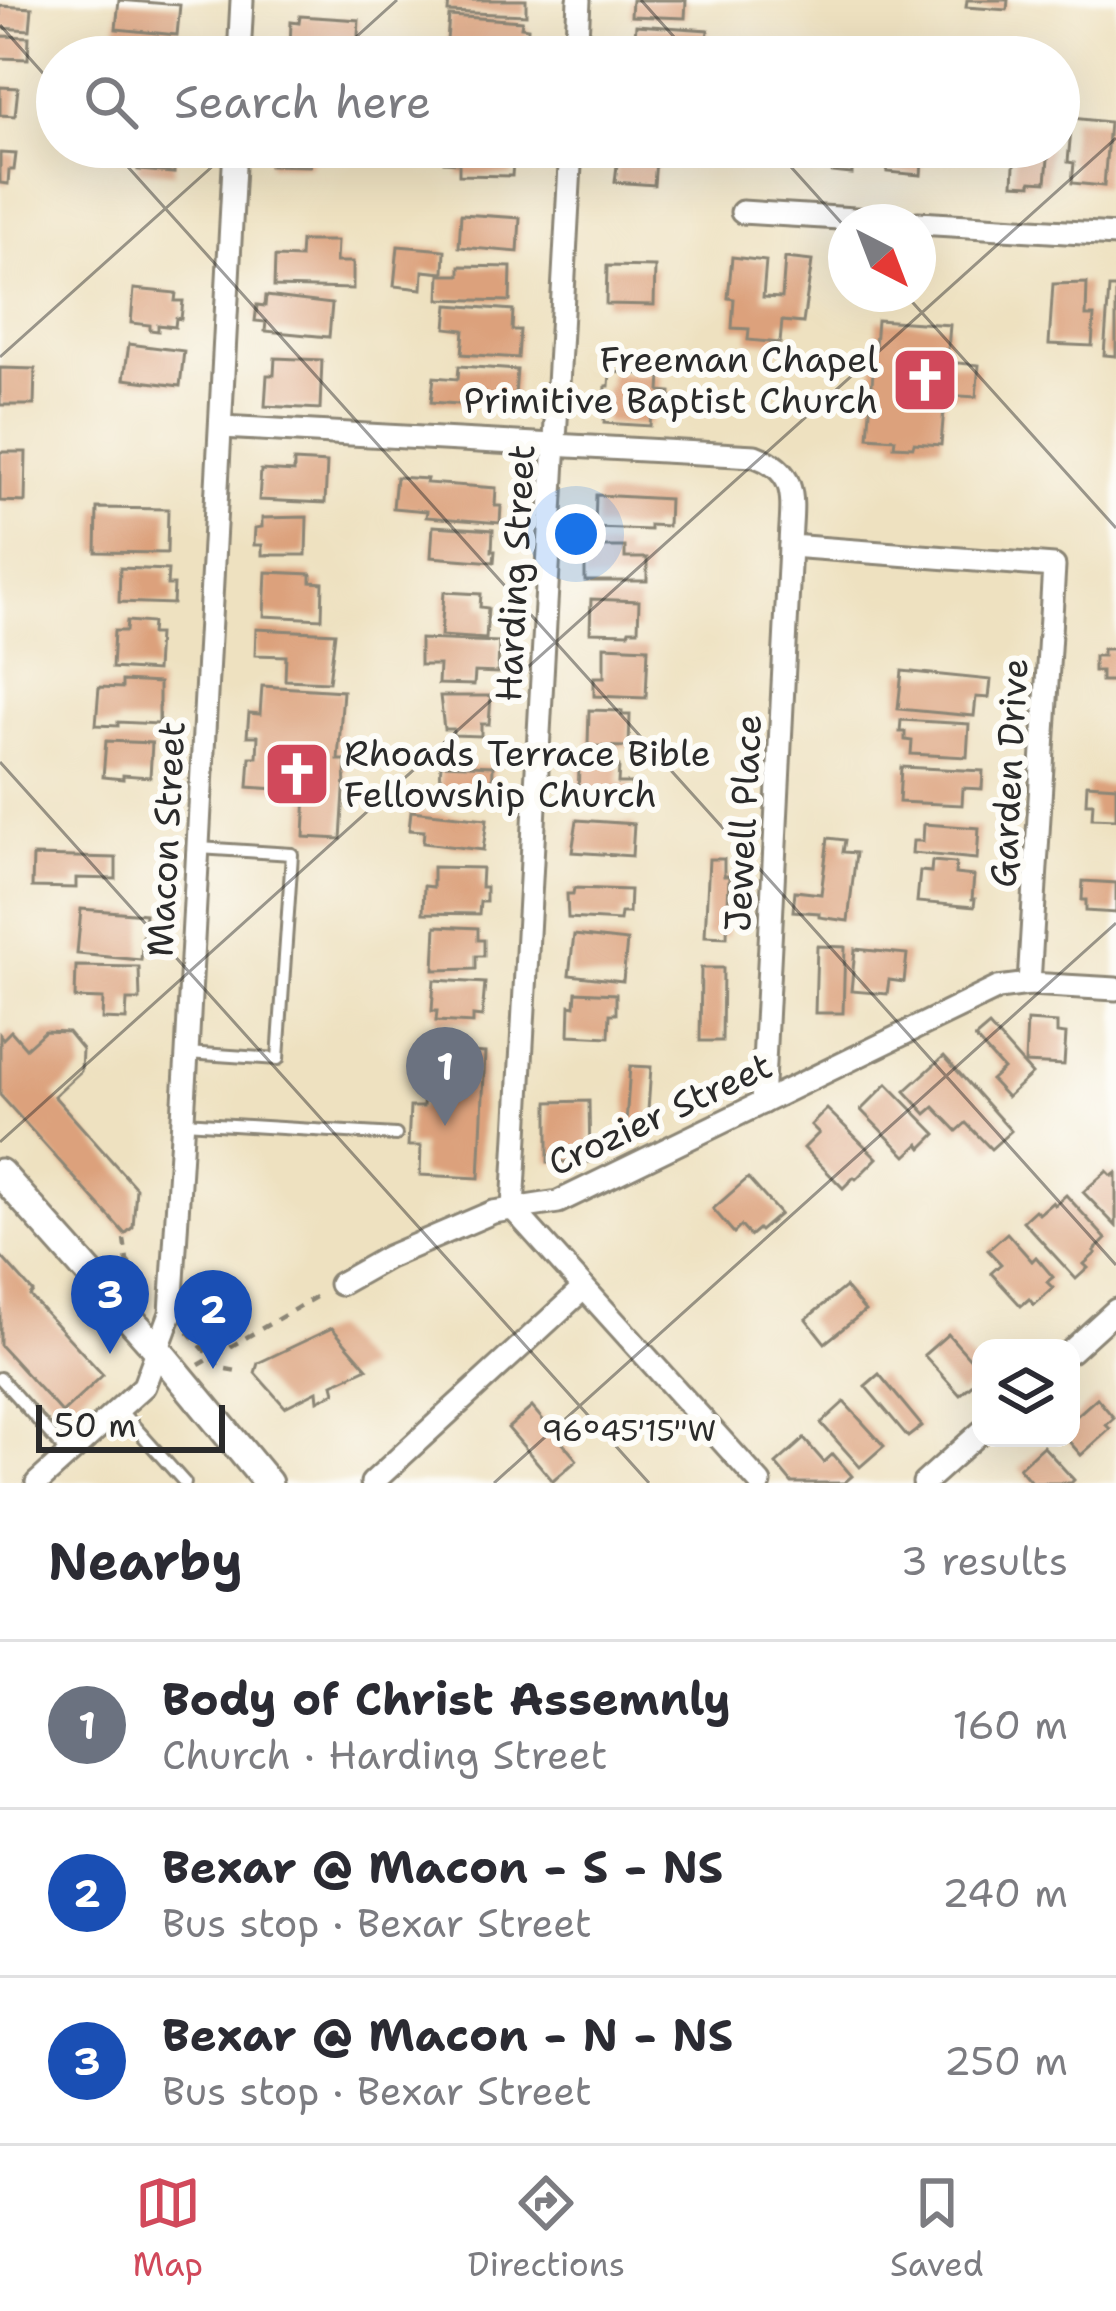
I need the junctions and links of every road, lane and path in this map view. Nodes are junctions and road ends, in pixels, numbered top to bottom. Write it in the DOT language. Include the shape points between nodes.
graph roads {
  1 [pos="242,0"];
  2 [pos="579,0"];
  3 [pos="240,36"];
  4 [pos="577,36"];
  5 [pos="234,168"];
  6 [pos="570,168"];
  7 [pos="742,212"];
  8 [pos="828,217"];
  9 [pos="936,224"];
  10 [pos="1116,235"];
  11 [pos="221,427"];
  12 [pos="554,444"];
  13 [pos="790,546"];
  14 [pos="199,848"];
  15 [pos="1029,985"];
  16 [pos="1116,988"];
  17 [pos="188,1053"];
  18 [pos="762,1103"];
  19 [pos="183,1122"];
  20 [pos="396,1135"];
  21 [pos="0,1173"];
  22 [pos="514,1209"];
  23 [pos="340,1284"];
  24 [pos="584,1288"];
  25 [pos="1116,1310"];
  26 [pos="1080,1343"];
  27 [pos="157,1348"];
  28 [pos="180,1377"];
  29 [pos="0,1378"];
  30 [pos="119,1409"];
  31 [pos="972,1440"];
  32 [pos="69,1455"];
  33 [pos="37,1483"];
  34 [pos="185,1483"];
  35 [pos="268,1483"];
  36 [pos="372,1483"];
  37 [pos="760,1483"];
  38 [pos="924,1483"];
  1 -- 3 [label="street"];
  2 -- 4 [label="street"];
  5 -- 11 [label="street, Macon Street"];
  6 -- 12 [label="street, Harding Street"];
  7 -- 8 [label="street"];
  9 -- 10 [label="street"];
  11 -- 12 [label="street, Jewell Place"];
  11 -- 14 [label="street, Macon Street"];
  12 -- 13 [label="street, Jewell Place" via="772,462 792,490"];
  12 -- 22 [label="street, Harding Street"];
  13 -- 15 [label="street, Garden Drive" via="1054,566"];
  13 -- 18 [label="street, Jewell Place"];
  14 -- 17 [label="street, Macon Street"];
  14 -- 17 [label="lane" via="292,854 278,1059"];
  15 -- 16 [label="street, Crozier Street"];
  15 -- 18 [label="street, Crozier Street" via="976,996"];
  17 -- 19 [label="street, Macon Street"];
  18 -- 22 [label="street, Crozier Street" via="558,1202"];
  19 -- 20 [label="lane"];
  19 -- 27 [label="street, Macon Street" via="171,1313"];
  21 -- 27 [label="street"];
  22 -- 23 [label="street, Crozier Street"];
  22 -- 24 [label="street"];
  23 -- 28 [label="path"];
  24 -- 36 [label="street"];
  24 -- 37 [label="street"];
  25 -- 26 [label="street"];
  27 -- 28 [label="street"];
  27 -- 30 [label="street, Macon Street" via="144,1387"];
  28 -- 35 [label="street"];
  29 -- 32 [label="lane"];
  30 -- 32 [label="street, Macon Street"];
  30 -- 34 [label="lane"];
  31 -- 38 [label="street"];
  32 -- 33 [label="street, Macon Street"];
}
